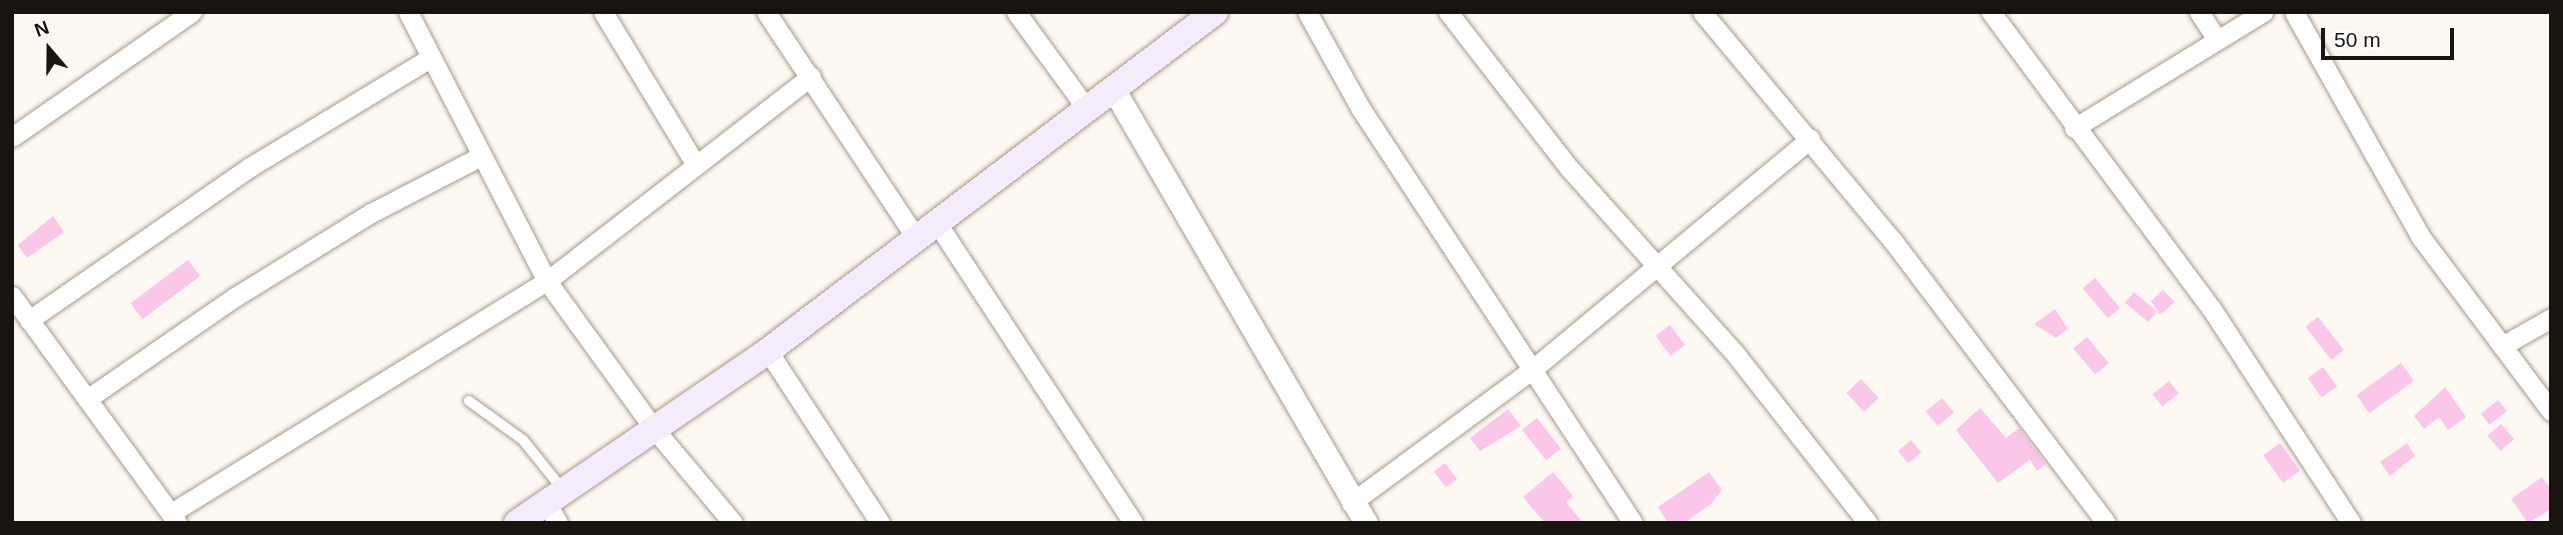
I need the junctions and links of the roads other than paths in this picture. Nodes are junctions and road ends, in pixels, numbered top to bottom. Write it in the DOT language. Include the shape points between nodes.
graph roads {
  1 [pos="192,12"];
  2 [pos="408,12"];
  3 [pos="603,12"];
  4 [pos="766,12"];
  5 [pos="1016,12"];
  6 [pos="1215,12"];
  7 [pos="1307,12"];
  8 [pos="1448,12"];
  9 [pos="1702,12"];
  10 [pos="1991,12"];
  11 [pos="2199,12"];
  12 [pos="2263,12"];
  13 [pos="2294,12"];
  14 [pos="164,20"];
  15 [pos="2217,40"];
  16 [pos="430,58"];
  17 [pos="811,76"];
  18 [pos="1114,90"];
  19 [pos="1087,109"];
  20 [pos="2074,128"];
  21 [pos="12,137"];
  22 [pos="1810,139"];
  23 [pos="481,156"];
  24 [pos="696,165"];
  25 [pos="927,231"];
  26 [pos="1656,265"];
  27 [pos="547,281"];
  28 [pos="12,296"];
  29 [pos="2551,318"];
  30 [pos="29,320"];
  31 [pos="2502,346"];
  32 [pos="768,351"];
  33 [pos="1534,368"];
  34 [pos="87,399"];
  35 [pos="469,401"];
  36 [pos="2551,411"];
  37 [pos="655,430"];
  38 [pos="1351,503"];
  39 [pos="557,507"];
  40 [pos="174,518"];
  41 [pos="517,523"];
  42 [pos="733,523"];
  43 [pos="880,523"];
  44 [pos="1133,523"];
  45 [pos="1366,523"];
  46 [pos="1633,523"];
  47 [pos="1868,523"];
  48 [pos="2106,523"];
  49 [pos="2351,523"];
  1 -- 14 [label="street"];
  2 -- 16 [label="street"];
  3 -- 24 [label="street"];
  4 -- 17 [label="street"];
  5 -- 19 [label="street"];
  6 -- 18 [label="main road"];
  7 -- 33 [label="street" via="1361,109"];
  8 -- 26 [label="street" via="1570,169"];
  9 -- 22 [label="street"];
  10 -- 20 [label="street"];
  11 -- 15 [label="street"];
  12 -- 15 [label="street"];
  13 -- 31 [label="street" via="2420,236"];
  14 -- 21 [label="street"];
  15 -- 20 [label="street"];
  16 -- 23 [label="street"];
  16 -- 30 [label="street" via="250,167"];
  17 -- 24 [label="street"];
  17 -- 25 [label="street"];
  18 -- 19 [label="main road"];
  18 -- 38 [label="street"];
  19 -- 25 [label="main road"];
  20 -- 49 [label="street" via="2211,308"];
  22 -- 26 [label="street"];
  22 -- 48 [label="street"];
  23 -- 27 [label="street"];
  23 -- 34 [label="street" via="371,213 235,297"];
  24 -- 27 [label="street"];
  25 -- 32 [label="main road"];
  25 -- 44 [label="street"];
  26 -- 33 [label="street"];
  26 -- 47 [label="street"];
  27 -- 37 [label="street"];
  27 -- 40 [label="street"];
  28 -- 30 [label="street"];
  29 -- 31 [label="street"];
  30 -- 34 [label="street"];
  31 -- 36 [label="street"];
  32 -- 37 [label="main road"];
  32 -- 43 [label="street"];
  33 -- 38 [label="street"];
  33 -- 46 [label="street"];
  34 -- 40 [label="street"];
  35 -- 39 [label="lane" via="523,440"];
  37 -- 39 [label="main road"];
  37 -- 42 [label="street"];
  38 -- 45 [label="street"];
  39 -- 41 [label="main road"];
}
